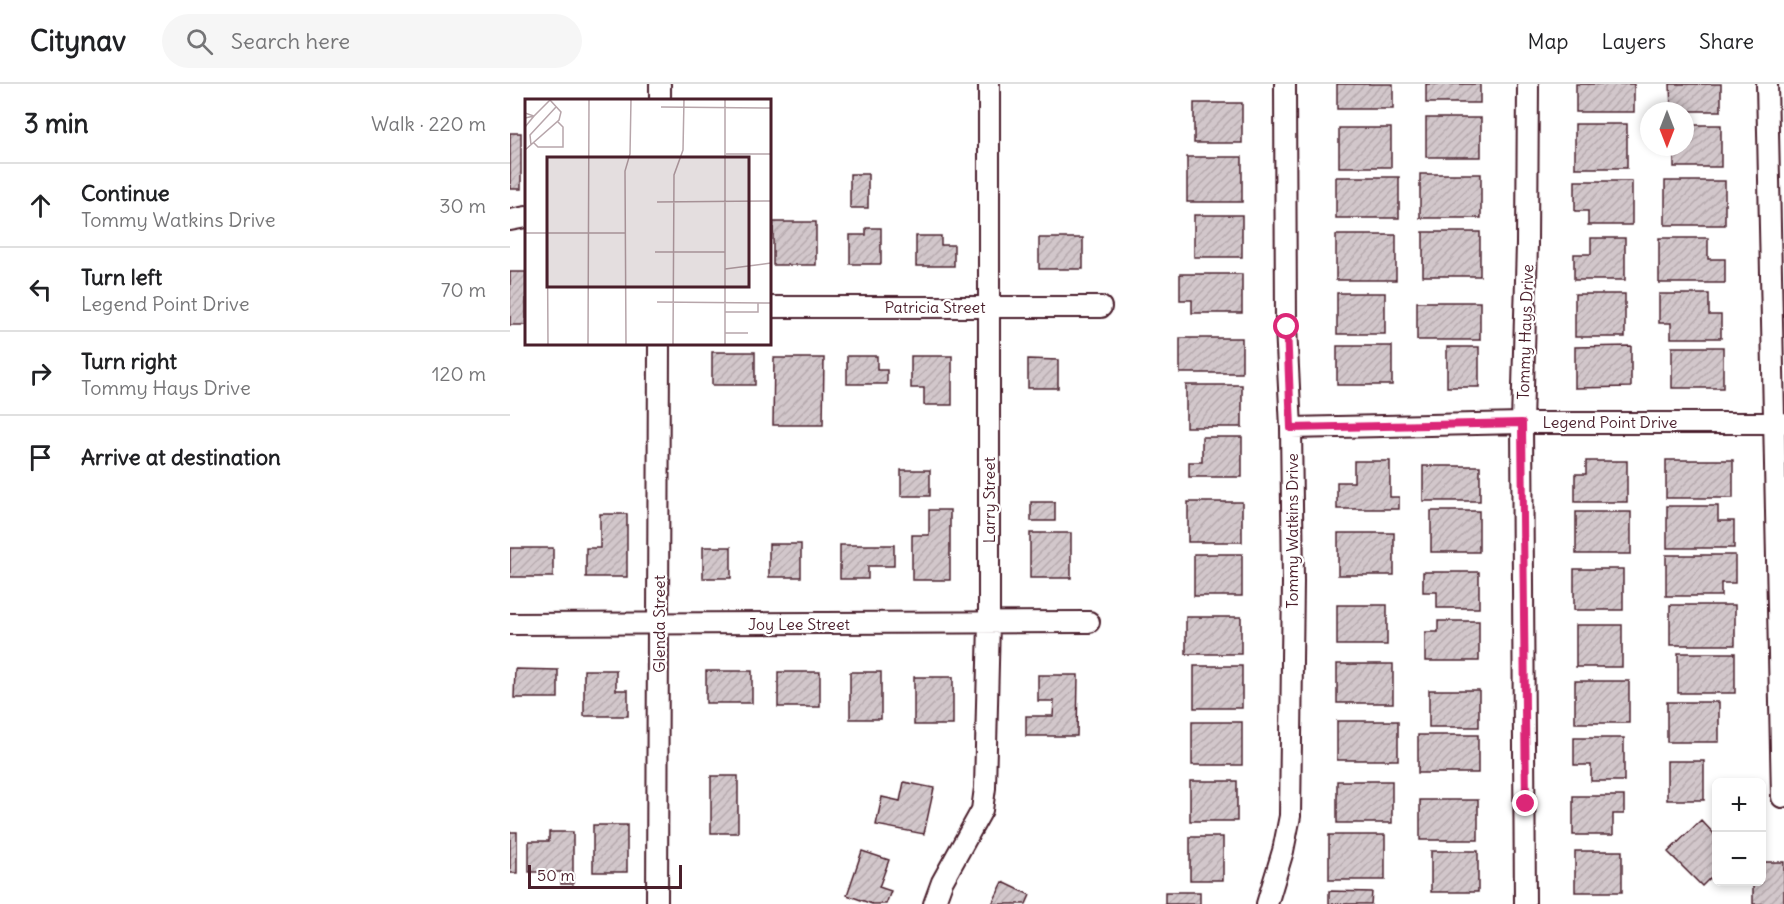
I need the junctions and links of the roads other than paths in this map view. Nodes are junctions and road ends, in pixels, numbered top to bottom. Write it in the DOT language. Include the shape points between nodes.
graph roads {
  1 [pos="989,84"];
  2 [pos="1285,84"];
  3 [pos="1528,84"];
  4 [pos="1767,84"];
  5 [pos="525,217"];
  6 [pos="510,220"];
  7 [pos="771,307"];
  8 [pos="989,307"];
  9 [pos="1101,307"];
  10 [pos="659,345"];
  11 [pos="1522,423"];
  12 [pos="1778,423"];
  13 [pos="1291,428"];
  14 [pos="988,622"];
  15 [pos="1089,622"];
  16 [pos="510,624"];
  17 [pos="660,625"];
  18 [pos="1782,797"];
  19 [pos="657,904"];
  20 [pos="934,904"];
  21 [pos="1267,904"];
  22 [pos="1525,904"];
  1 -- 8 [label="street, Larry Street"];
  2 -- 13 [label="street, Tommy Watkins Drive"];
  3 -- 11 [label="street, Tommy Hays Drive"];
  4 -- 12 [label="street"];
  5 -- 6 [label="street"];
  7 -- 8 [label="street, Patricia Street"];
  8 -- 9 [label="street, Patricia Street"];
  8 -- 14 [label="street, Larry Street"];
  10 -- 17 [label="street, Glenda Street"];
  11 -- 12 [label="street, Legend Point Drive"];
  11 -- 13 [label="street, Legend Point Drive"];
  11 -- 22 [label="street, Tommy Hays Drive"];
  12 -- 18 [label="street"];
  13 -- 21 [label="street, Tommy Watkins Drive" via="1290,816"];
  14 -- 15 [label="street, Joy Lee Street"];
  14 -- 17 [label="street, Joy Lee Street"];
  14 -- 20 [label="street, Larry Street" via="982,810"];
  16 -- 17 [label="street, Joy Lee Street"];
  17 -- 19 [label="street, Glenda Street"];
}
